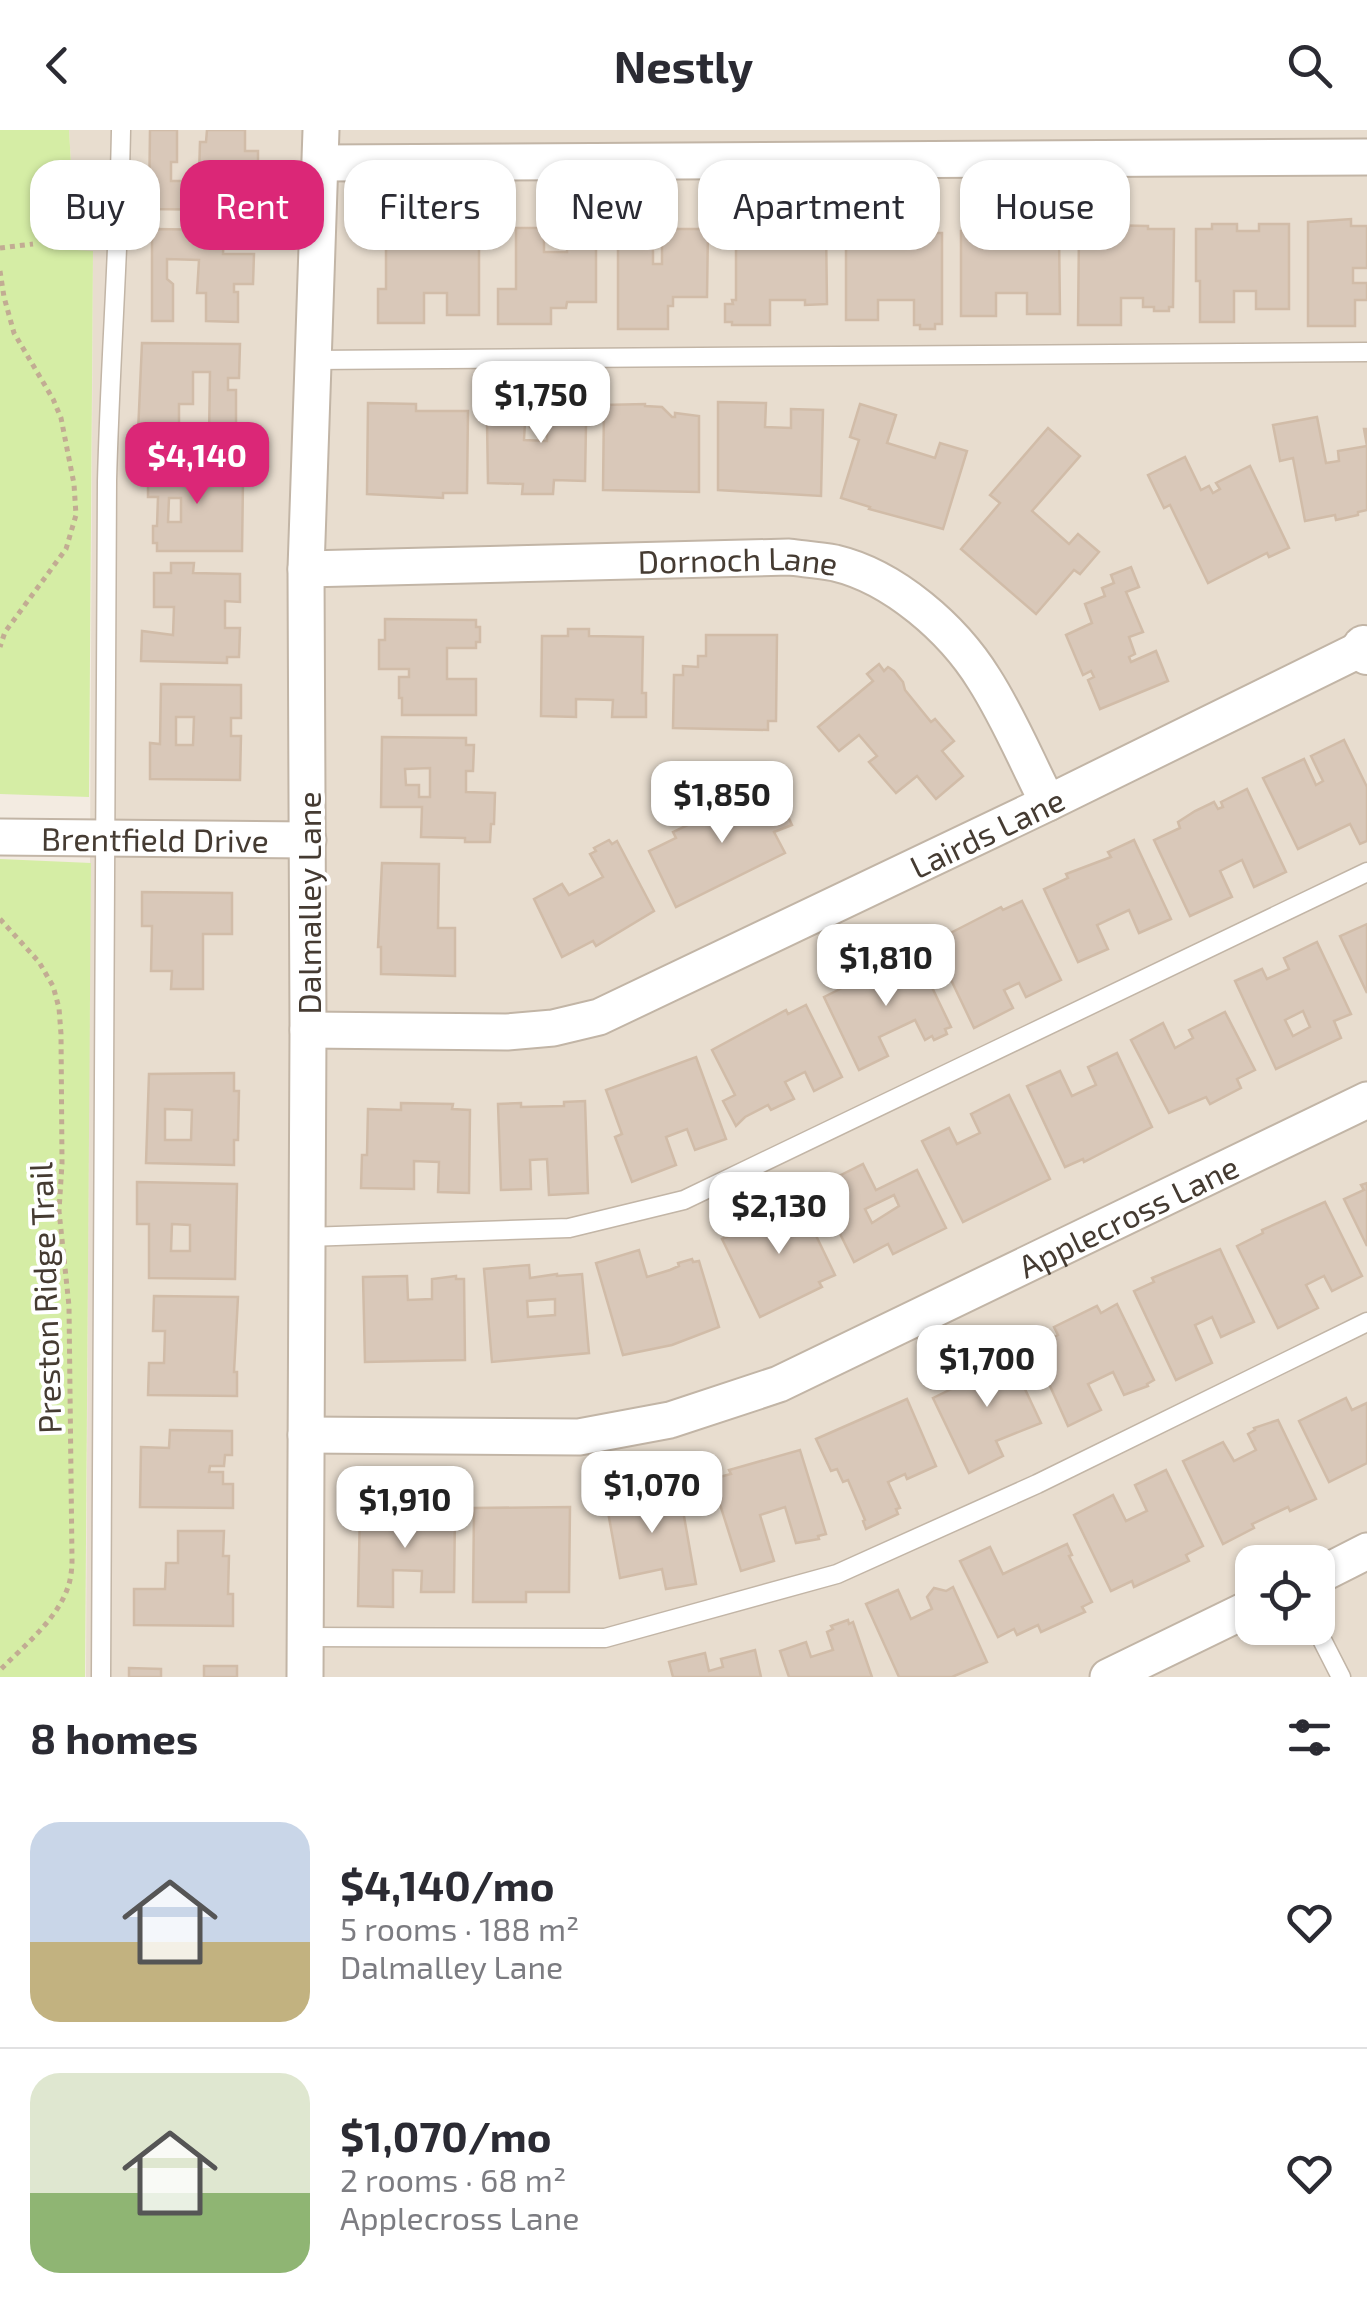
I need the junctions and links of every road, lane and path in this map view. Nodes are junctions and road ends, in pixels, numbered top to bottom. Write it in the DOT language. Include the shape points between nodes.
graph roads {
  1 [pos="121,130"];
  2 [pos="321,146"];
  3 [pos="1367,157"];
  4 [pos="30,244"];
  5 [pos="0,248"];
  6 [pos="0,271"];
  7 [pos="1367,352"];
  8 [pos="313,360"];
  9 [pos="306,569"];
  10 [pos="0,646"];
  11 [pos="1366,649"];
  12 [pos="1048,803"];
  13 [pos="0,838"];
  14 [pos="106,838"];
  15 [pos="308,840"];
  16 [pos="1367,872"];
  17 [pos="0,920"];
  18 [pos="308,1030"];
  19 [pos="1367,1100"];
  20 [pos="307,1237"];
  21 [pos="1367,1322"];
  22 [pos="306,1436"];
  23 [pos="1367,1551"];
  24 [pos="1335,1567"];
  25 [pos="1235,1617"];
  26 [pos="305,1637"];
  27 [pos="1324,1645"];
  28 [pos="0,1670"];
  29 [pos="1123,1674"];
  30 [pos="101,1677"];
  31 [pos="304,1677"];
  32 [pos="1340,1677"];
  1 -- 14 [label="lane" via="109,390"];
  2 -- 3 [label="street"];
  2 -- 8 [label="street, Dalmalley Lane"];
  4 -- 5 [label="path"];
  6 -- 10 [label="path" via="14,333 61,418 76,515 66,549"];
  7 -- 8 [label="lane"];
  8 -- 9 [label="street, Dalmalley Lane"];
  9 -- 12 [label="street, Dornoch Lane" via="788,557 837,564 914,602 962,648"];
  9 -- 15 [label="street, Dalmalley Lane"];
  11 -- 12 [label="street, Lairds Lane"];
  12 -- 18 [label="street, Lairds Lane" via="599,1017 506,1032"];
  13 -- 14 [label="street, Brentfield Drive"];
  14 -- 15 [label="street, Brentfield Drive"];
  14 -- 30 [label="lane"];
  15 -- 18 [label="street, Dalmalley Lane"];
  16 -- 20 [label="lane" via="684,1200 569,1228"];
  17 -- 28 [label="path, Preston Ridge Trail" via="53,986 62,1034 59,1211 69,1306 72,1560 60,1605"];
  18 -- 20 [label="street, Dalmalley Lane"];
  19 -- 22 [label="street, Applecross Lane" via="780,1384 670,1420 579,1437"];
  20 -- 22 [label="street, Dalmalley Lane"];
  21 -- 26 [label="lane" via="837,1574 604,1638"];
  22 -- 26 [label="street, Dalmalley Lane"];
  23 -- 24 [label="street"];
  25 -- 29 [label="street"];
  26 -- 31 [label="street, Dalmalley Lane"];
  27 -- 32 [label="lane"];
}
